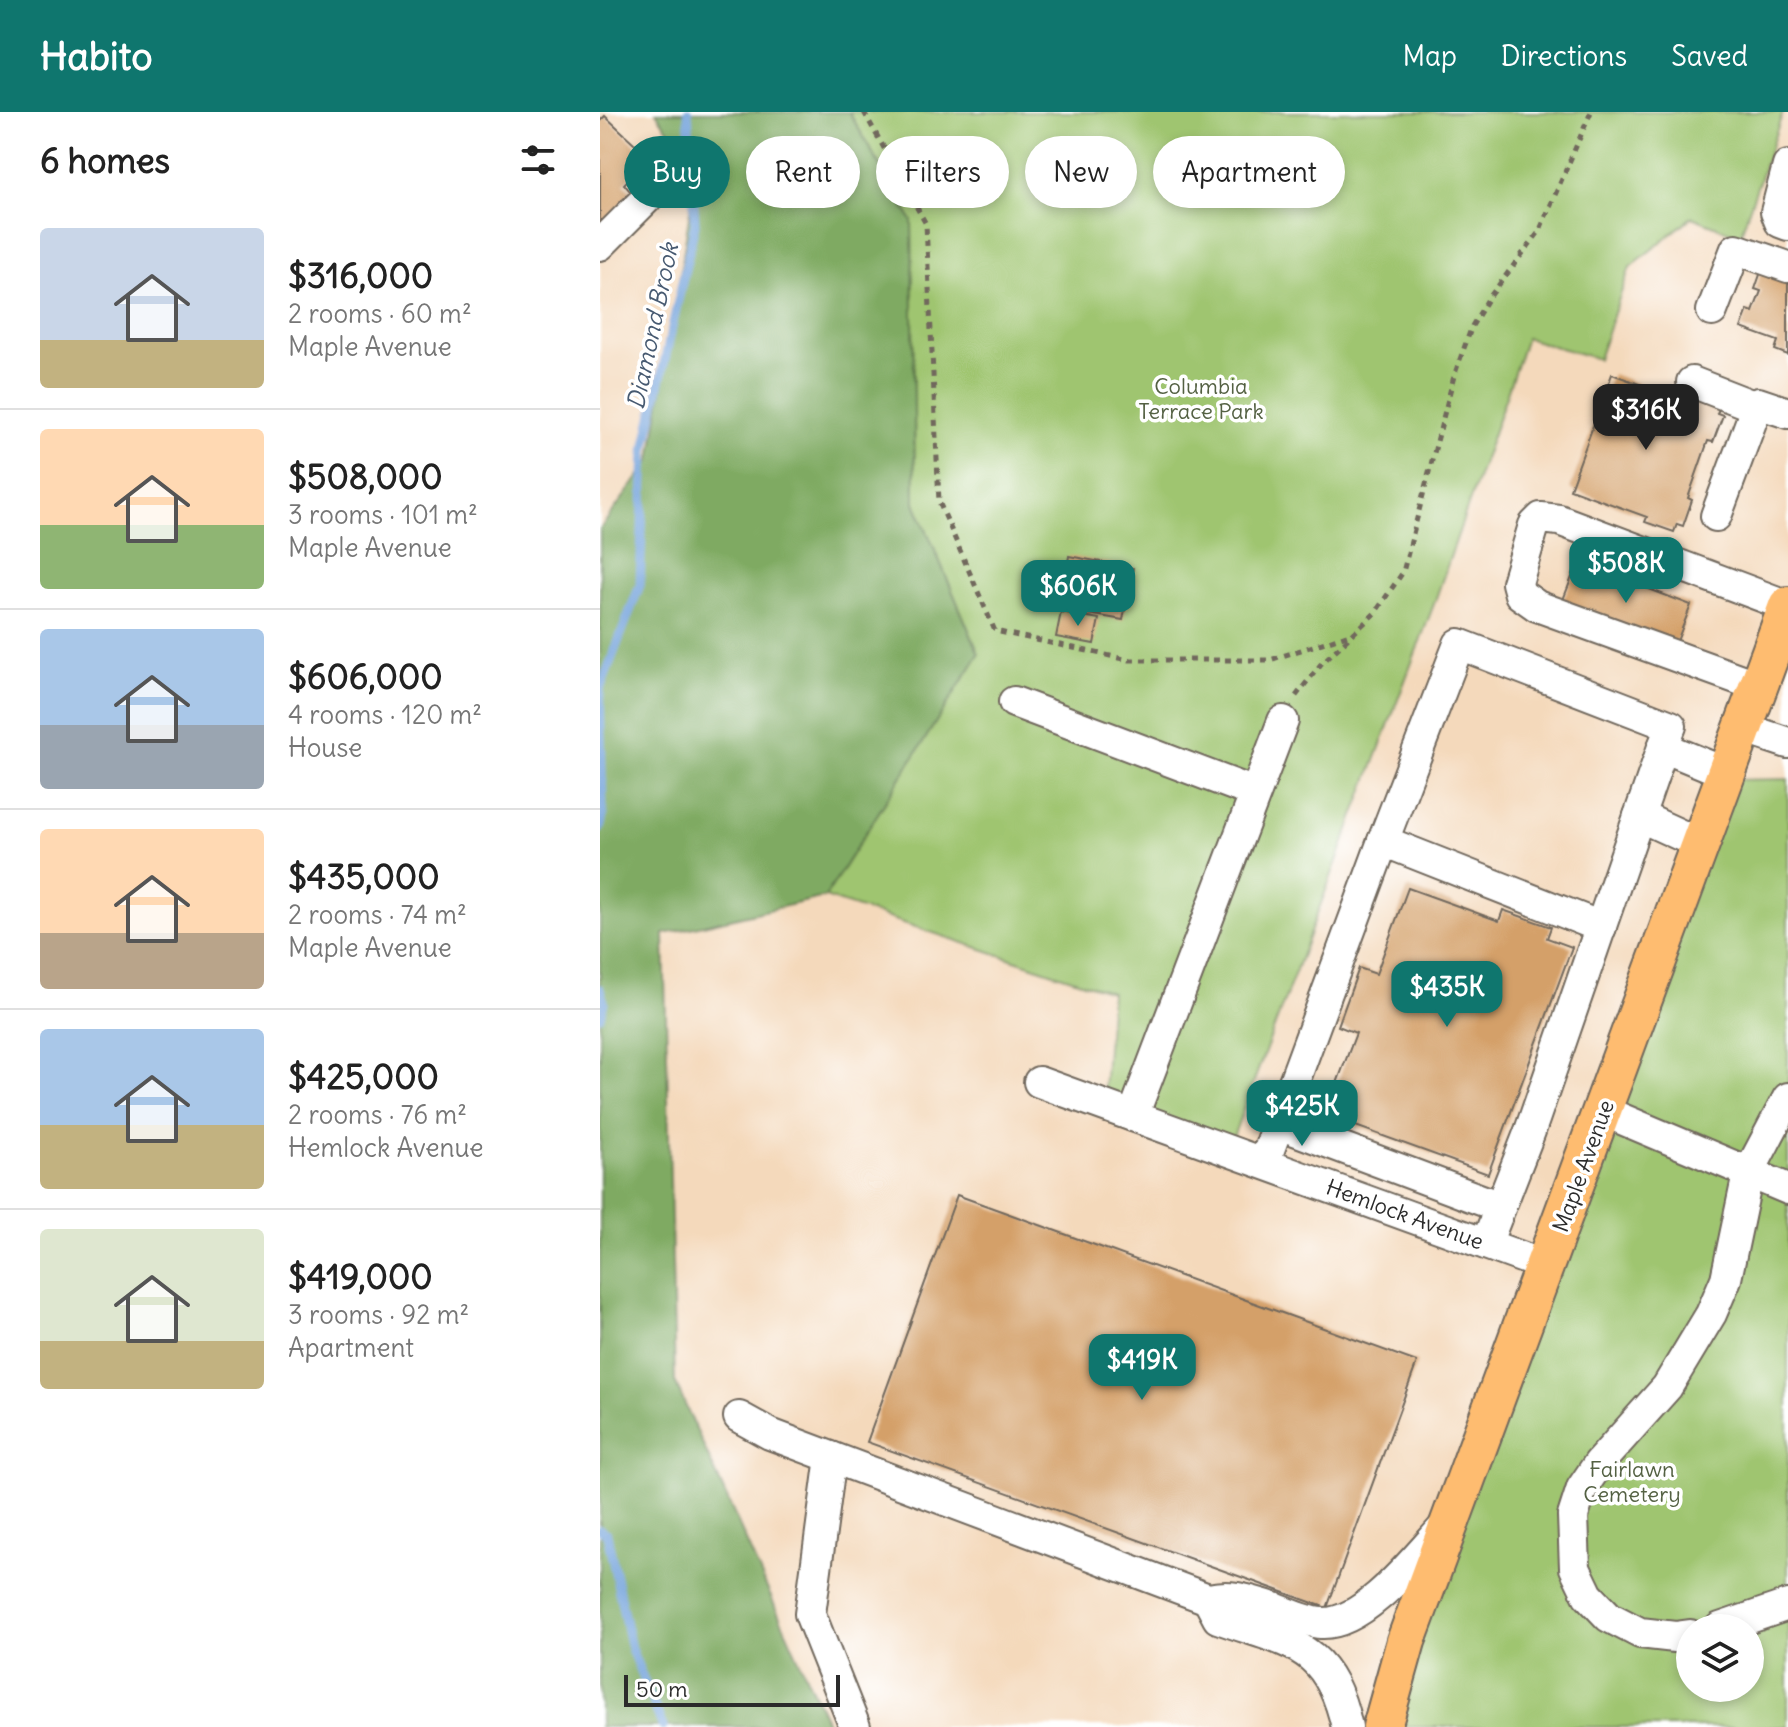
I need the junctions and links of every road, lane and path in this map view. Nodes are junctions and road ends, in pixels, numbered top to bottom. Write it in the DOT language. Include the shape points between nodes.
graph roads {
  1 [pos="864,112"];
  2 [pos="1591,112"];
  3 [pos="1788,166"];
  4 [pos="637,208"];
  5 [pos="1788,225"];
  6 [pos="600,245"];
  7 [pos="1788,267"];
  8 [pos="1712,311"];
  9 [pos="1692,382"];
  10 [pos="1756,407"];
  11 [pos="1788,413"];
  12 [pos="1716,516"];
  13 [pos="1788,606"];
  14 [pos="1353,633"];
  15 [pos="1758,686"];
  16 [pos="1014,702"];
  17 [pos="1283,721"];
  18 [pos="1743,728"];
  19 [pos="1788,743"];
  20 [pos="1663,747"];
  21 [pos="1726,773"];
  22 [pos="1255,793"];
  23 [pos="1639,816"];
  24 [pos="1383,841"];
  25 [pos="1700,844"];
  26 [pos="1601,927"];
  27 [pos="1039,1082"];
  28 [pos="1788,1098"];
  29 [pos="1603,1111"];
  30 [pos="1133,1116"];
  31 [pos="1279,1124"];
  32 [pos="1264,1163"];
  33 [pos="1748,1174"];
  34 [pos="1788,1189"];
  35 [pos="1500,1207"];
  36 [pos="1486,1244"];
  37 [pos="1546,1266"];
  38 [pos="739,1417"];
  39 [pos="831,1457"];
  40 [pos="1452,1519"];
  41 [pos="1208,1599"];
  42 [pos="1788,1605"];
  43 [pos="1761,1614"];
  44 [pos="1676,1637"];
  45 [pos="855,1727"];
  46 [pos="1347,1727"];
  47 [pos="1382,1727"];
  1 -- 14 [label="path" via="926,224 939,502 995,631 1129,660 1270,660"];
  2 -- 14 [label="path" via="1539,232 1472,326 1403,572 1375,613"];
  3 -- 5 [label="street" via="1776,212"];
  4 -- 6 [label="street"];
  7 -- 8 [label="street" via="1736,249"];
  9 -- 10 [label="street"];
  10 -- 11 [label="street" via="1758,403"];
  10 -- 12 [label="street"];
  13 -- 15 [label="main road, Maple Avenue"];
  13 -- 15 [label="street" via="1559,520 1541,518 1534,525 1517,583 1520,594 1537,606"];
  14 -- 17 [label="path" via="1303,683"];
  15 -- 18 [label="main road, Maple Avenue"];
  16 -- 22 [label="street"];
  17 -- 22 [label="street"];
  18 -- 19 [label="street"];
  18 -- 21 [label="main road, Maple Avenue"];
  20 -- 21 [label="street"];
  20 -- 23 [label="street"];
  20 -- 24 [label="street" via="1671,726 1459,644"];
  21 -- 25 [label="main road, Maple Avenue"];
  22 -- 30 [label="street"];
  23 -- 25 [label="street"];
  23 -- 26 [label="street"];
  24 -- 26 [label="street"];
  24 -- 31 [label="street"];
  25 -- 29 [label="main road, Maple Avenue"];
  26 -- 35 [label="street"];
  27 -- 30 [label="street, Hemlock Avenue"];
  28 -- 33 [label="street"];
  29 -- 33 [label="street"];
  29 -- 37 [label="main road, Maple Avenue"];
  30 -- 32 [label="street, Hemlock Avenue"];
  31 -- 32 [label="street"];
  31 -- 35 [label="street"];
  32 -- 36 [label="street, Hemlock Avenue"];
  33 -- 34 [label="street"];
  33 -- 44 [label="street" via="1726,1279 1711,1314 1667,1387 1591,1475 1573,1516 1575,1568 1588,1595 1609,1617 1640,1633"];
  35 -- 36 [label="street"];
  36 -- 37 [label="street, Hemlock Avenue"];
  37 -- 40 [label="main road, Maple Avenue"];
  38 -- 39 [label="street"];
  39 -- 41 [label="street"];
  39 -- 45 [label="street" via="810,1614"];
  40 -- 41 [label="street" via="1392,1583 1337,1622 1319,1623 1228,1594"];
  40 -- 47 [label="main road, Maple Avenue" via="1406,1641"];
  41 -- 46 [label="street" via="1218,1618 1304,1649 1318,1661 1332,1678"];
  42 -- 43 [label="street"];
}
